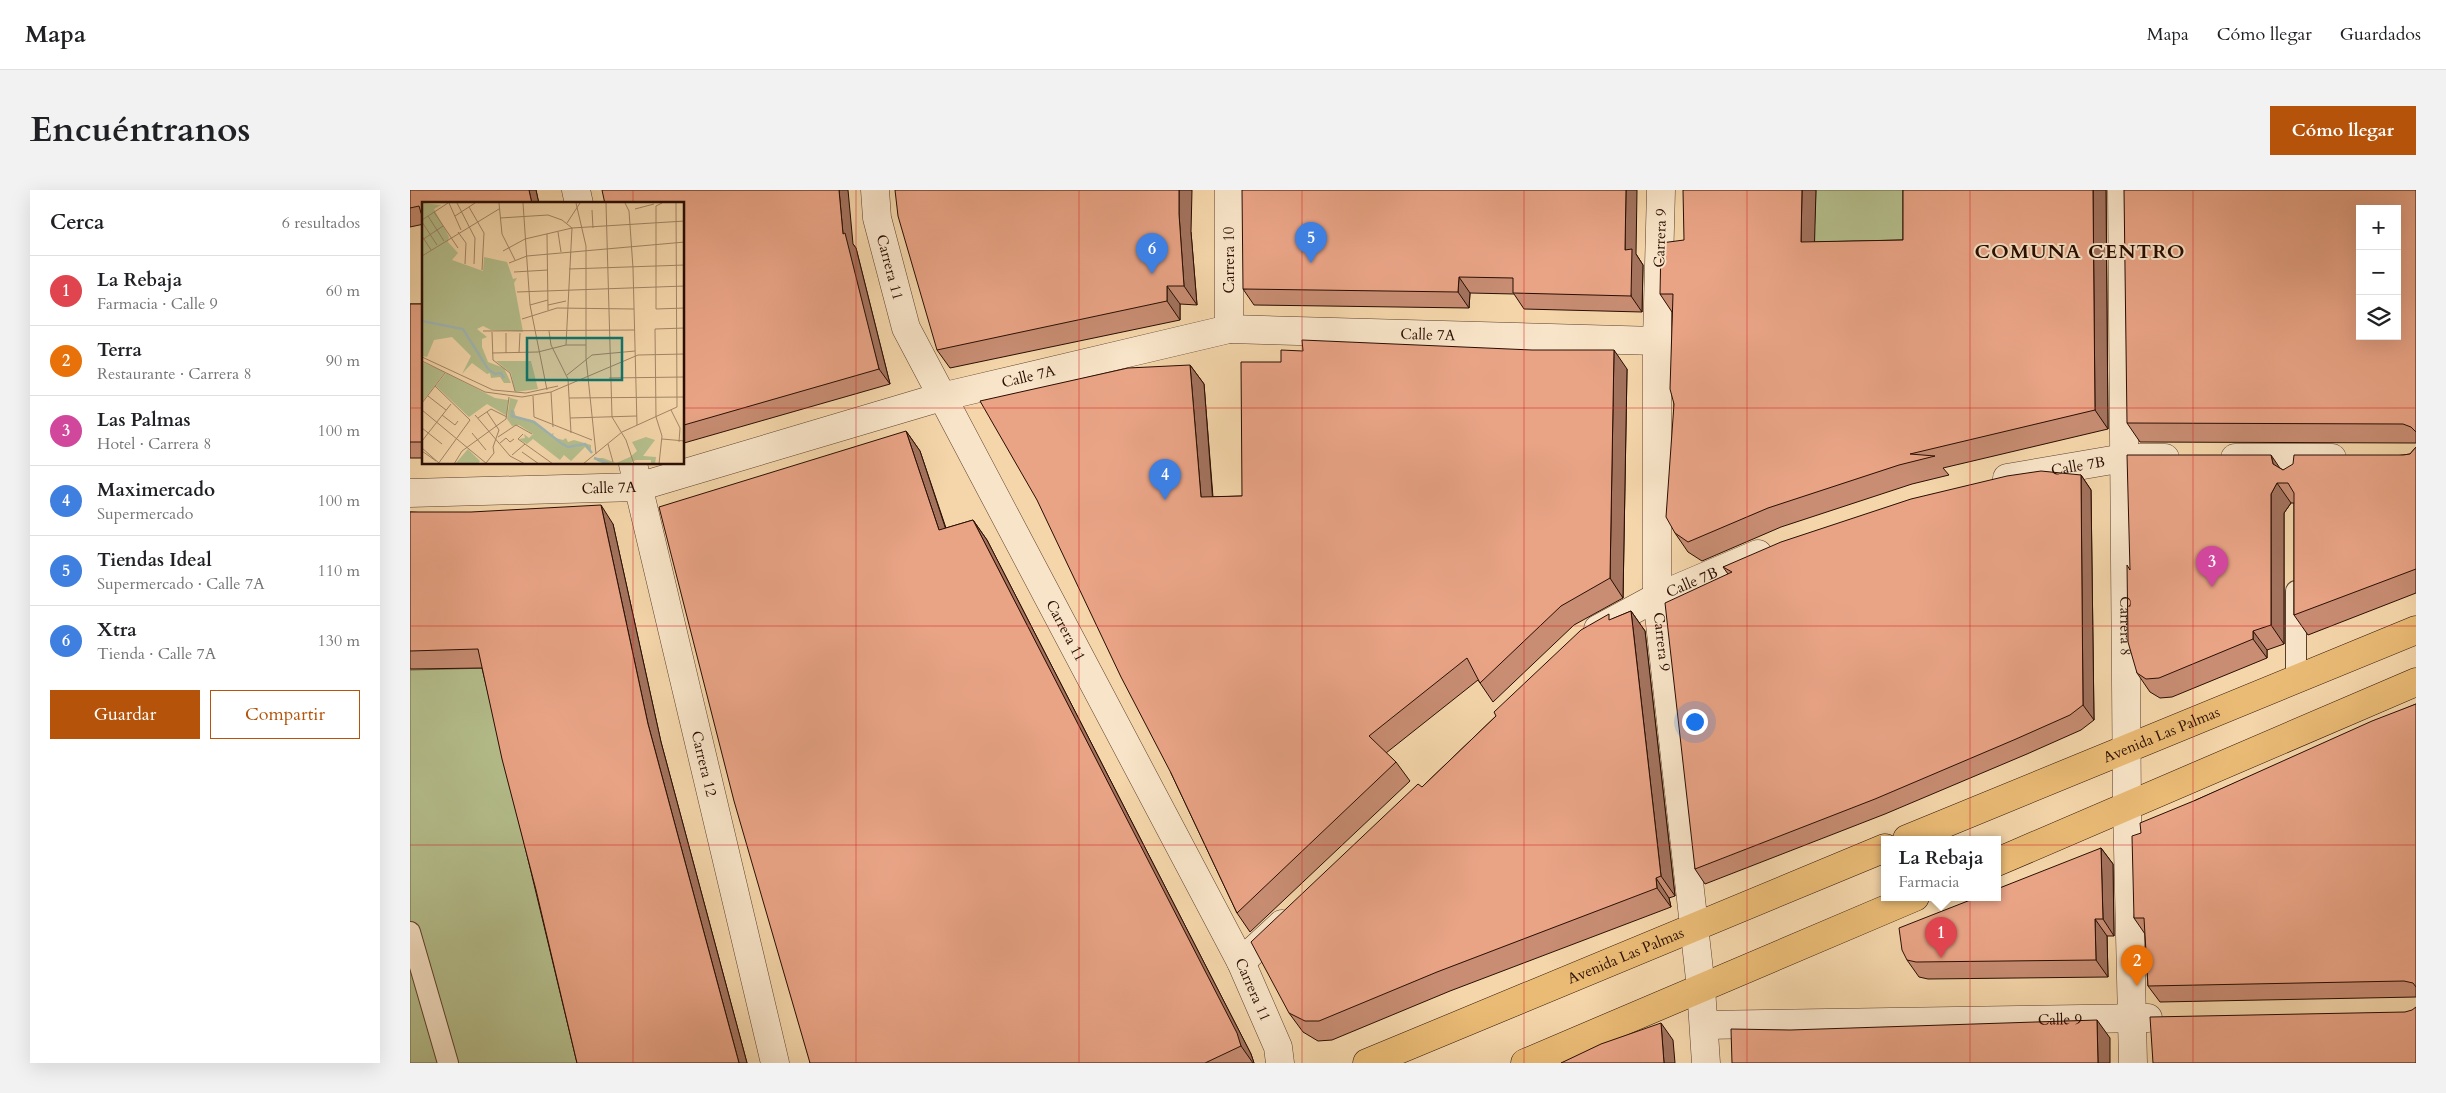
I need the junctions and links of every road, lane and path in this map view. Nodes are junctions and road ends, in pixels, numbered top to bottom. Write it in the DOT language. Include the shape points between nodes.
graph roads {
  1 [pos="875,190"];
  2 [pos="1229,190"];
  3 [pos="1661,190"];
  4 [pos="2122,190"];
  5 [pos="1229,329"];
  6 [pos="1657,341"];
  7 [pos="941,397"];
  8 [pos="2124,458"];
  9 [pos="2356,458"];
  10 [pos="685,462"];
  11 [pos="675,465"];
  12 [pos="636,475"];
  13 [pos="1985,483"];
  14 [pos="410,493"];
  15 [pos="1777,546"];
  16 [pos="2296,572"];
  17 [pos="1657,597"];
  18 [pos="2416,630"];
  19 [pos="1578,643"];
  20 [pos="2296,679"];
  21 [pos="2416,682"];
  22 [pos="2128,749"];
  23 [pos="2127,806"];
  24 [pos="1914,836"];
  25 [pos="1881,850"];
  26 [pos="2001,860"];
  27 [pos="1906,901"];
  28 [pos="1298,908"];
  29 [pos="1694,926"];
  30 [pos="410,932"];
  31 [pos="1241,962"];
  32 [pos="1701,988"];
  33 [pos="2130,1018"];
  34 [pos="2170,1018"];
  35 [pos="1704,1025"];
  36 [pos="448,1063"];
  37 [pos="775,1063"];
  38 [pos="1280,1063"];
  39 [pos="1367,1063"];
  40 [pos="1525,1063"];
  41 [pos="1706,1063"];
  42 [pos="2133,1063"];
  1 -- 7 [label="street, Carrera 11" via="877,218 906,328"];
  2 -- 5 [label="street, Carrera 10"];
  3 -- 6 [label="street, Carrera 9"];
  4 -- 8 [label="street, Carrera 8"];
  5 -- 6 [label="street, Calle 7A"];
  5 -- 7 [label="street, Calle 7A"];
  6 -- 17 [label="street, Carrera 9"];
  7 -- 10 [label="street, Calle 7A"];
  7 -- 31 [label="street, Carrera 11"];
  8 -- 9 [label="street, Calle 7B" via="2201,458 2296,468"];
  8 -- 13 [label="street, Calle 7B"];
  8 -- 22 [label="street, Carrera 8"];
  11 -- 12 [label="street, Calle 7A"];
  12 -- 14 [label="street, Calle 7A"];
  12 -- 37 [label="street, Carrera 12"];
  15 -- 17 [label="street, Calle 7B"];
  16 -- 20 [label="lane"];
  17 -- 19 [label="street, Calle 7B" via="1585,636"];
  17 -- 29 [label="street, Carrera 9"];
  18 -- 20 [label="main road, Avenida Las Palmas"];
  20 -- 22 [label="main road, Avenida Las Palmas"];
  21 -- 23 [label="main road"];
  22 -- 23 [label="street, Carrera 8"];
  22 -- 24 [label="main road, Avenida Las Palmas"];
  23 -- 26 [label="main road"];
  23 -- 33 [label="street, Carrera 8"];
  25 -- 29 [label="main road, Avenida Las Palmas"];
  27 -- 32 [label="main road"];
  28 -- 31 [label="street"];
  29 -- 32 [label="street, Carrera 9"];
  29 -- 39 [label="main road, Avenida Las Palmas"];
  30 -- 36 [label="lane"];
  31 -- 38 [label="street, Carrera 11" via="1278,1047"];
  32 -- 35 [label="street, Carrera 9"];
  32 -- 40 [label="main road"];
  33 -- 34 [label="street, Calle 9"];
  33 -- 35 [label="street, Calle 9"];
  33 -- 42 [label="street, Carrera 8"];
  35 -- 41 [label="street, Carrera 9"];
}
